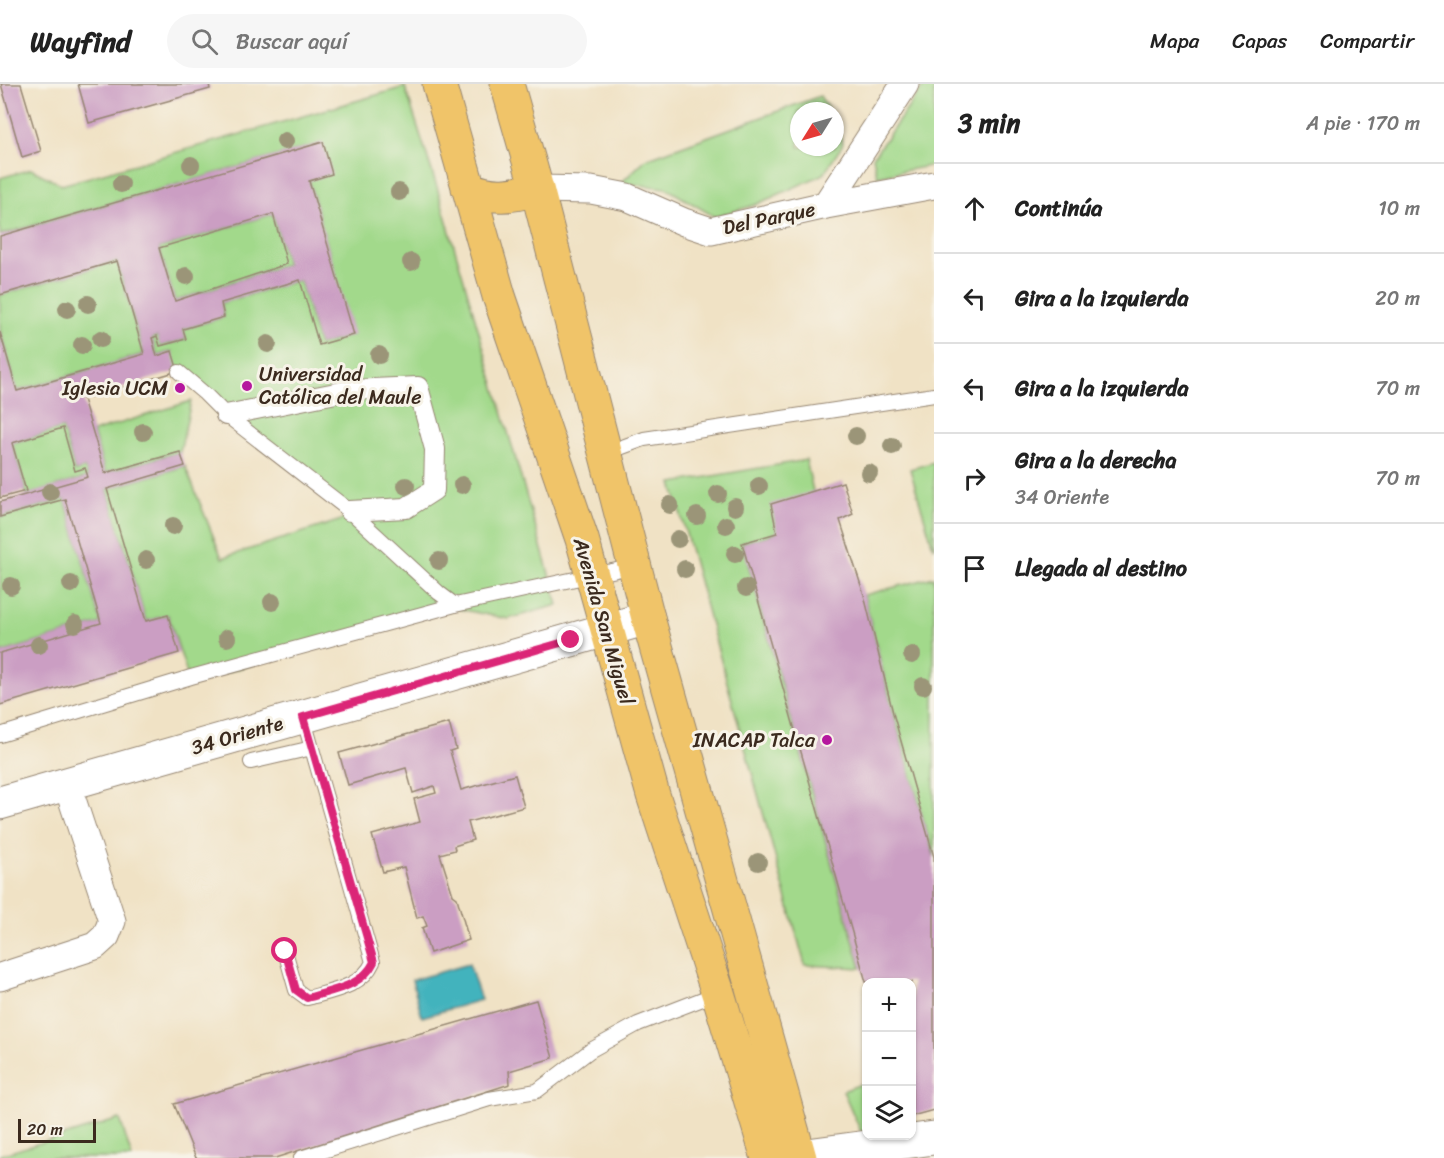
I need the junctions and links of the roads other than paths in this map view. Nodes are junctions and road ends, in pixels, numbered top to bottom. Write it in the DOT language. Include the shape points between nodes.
graph roads {
  1 [pos="440,84"];
  2 [pos="507,84"];
  3 [pos="905,84"];
  4 [pos="934,185"];
  5 [pos="468,188"];
  6 [pos="537,189"];
  7 [pos="825,206"];
  8 [pos="179,372"];
  9 [pos="934,395"];
  10 [pos="226,415"];
  11 [pos="606,453"];
  12 [pos="350,511"];
  13 [pos="634,566"];
  14 [pos="592,575"];
  15 [pos="455,605"];
  16 [pos="648,618"];
  17 [pos="607,629"];
  18 [pos="303,717"];
  19 [pos="0,735"];
  20 [pos="312,748"];
  21 [pos="251,762"];
  22 [pos="67,783"];
  23 [pos="0,803"];
  24 [pos="285,951"];
  25 [pos="0,977"];
  26 [pos="718,993"];
  27 [pos="934,1138"];
  28 [pos="301,1158"];
  29 [pos="789,1158"];
  1 -- 5 [label="highway, Avenida San Miguel"];
  2 -- 6 [label="highway"];
  3 -- 7 [label="street"];
  4 -- 7 [label="street, Del Parque"];
  5 -- 6 [label="highway" via="492,196"];
  5 -- 14 [label="highway, Avenida San Miguel" via="528,387"];
  6 -- 7 [label="street, Del Parque" via="591,190 627,197 711,231"];
  6 -- 11 [label="highway"];
  8 -- 10 [label="lane"];
  9 -- 11 [label="lane" via="644,439"];
  10 -- 12 [label="lane"];
  10 -- 12 [label="street" via="351,390 418,387 435,449 434,490 406,508"];
  11 -- 13 [label="highway"];
  12 -- 15 [label="lane"];
  13 -- 14 [label="lane"];
  13 -- 16 [label="highway"];
  14 -- 15 [label="lane"];
  14 -- 17 [label="highway, Avenida San Miguel"];
  15 -- 19 [label="lane" via="191,677"];
  16 -- 17 [label="street, 34 Oriente"];
  16 -- 29 [label="highway"];
  17 -- 18 [label="street, 34 Oriente"];
  17 -- 26 [label="highway, Avenida San Miguel" via="653,795"];
  18 -- 20 [label="lane"];
  18 -- 22 [label="street, 34 Oriente"];
  20 -- 21 [label="lane"];
  20 -- 24 [label="lane" via="374,962 358,982 307,998 296,990"];
  22 -- 23 [label="street, 34 Oriente"];
  22 -- 25 [label="street" via="112,921 106,936 95,946"];
  26 -- 28 [label="lane" via="638,1024 591,1050 537,1091 489,1099"];
  26 -- 29 [label="highway, Avenida San Miguel"];
  27 -- 29 [label="street"];
}
